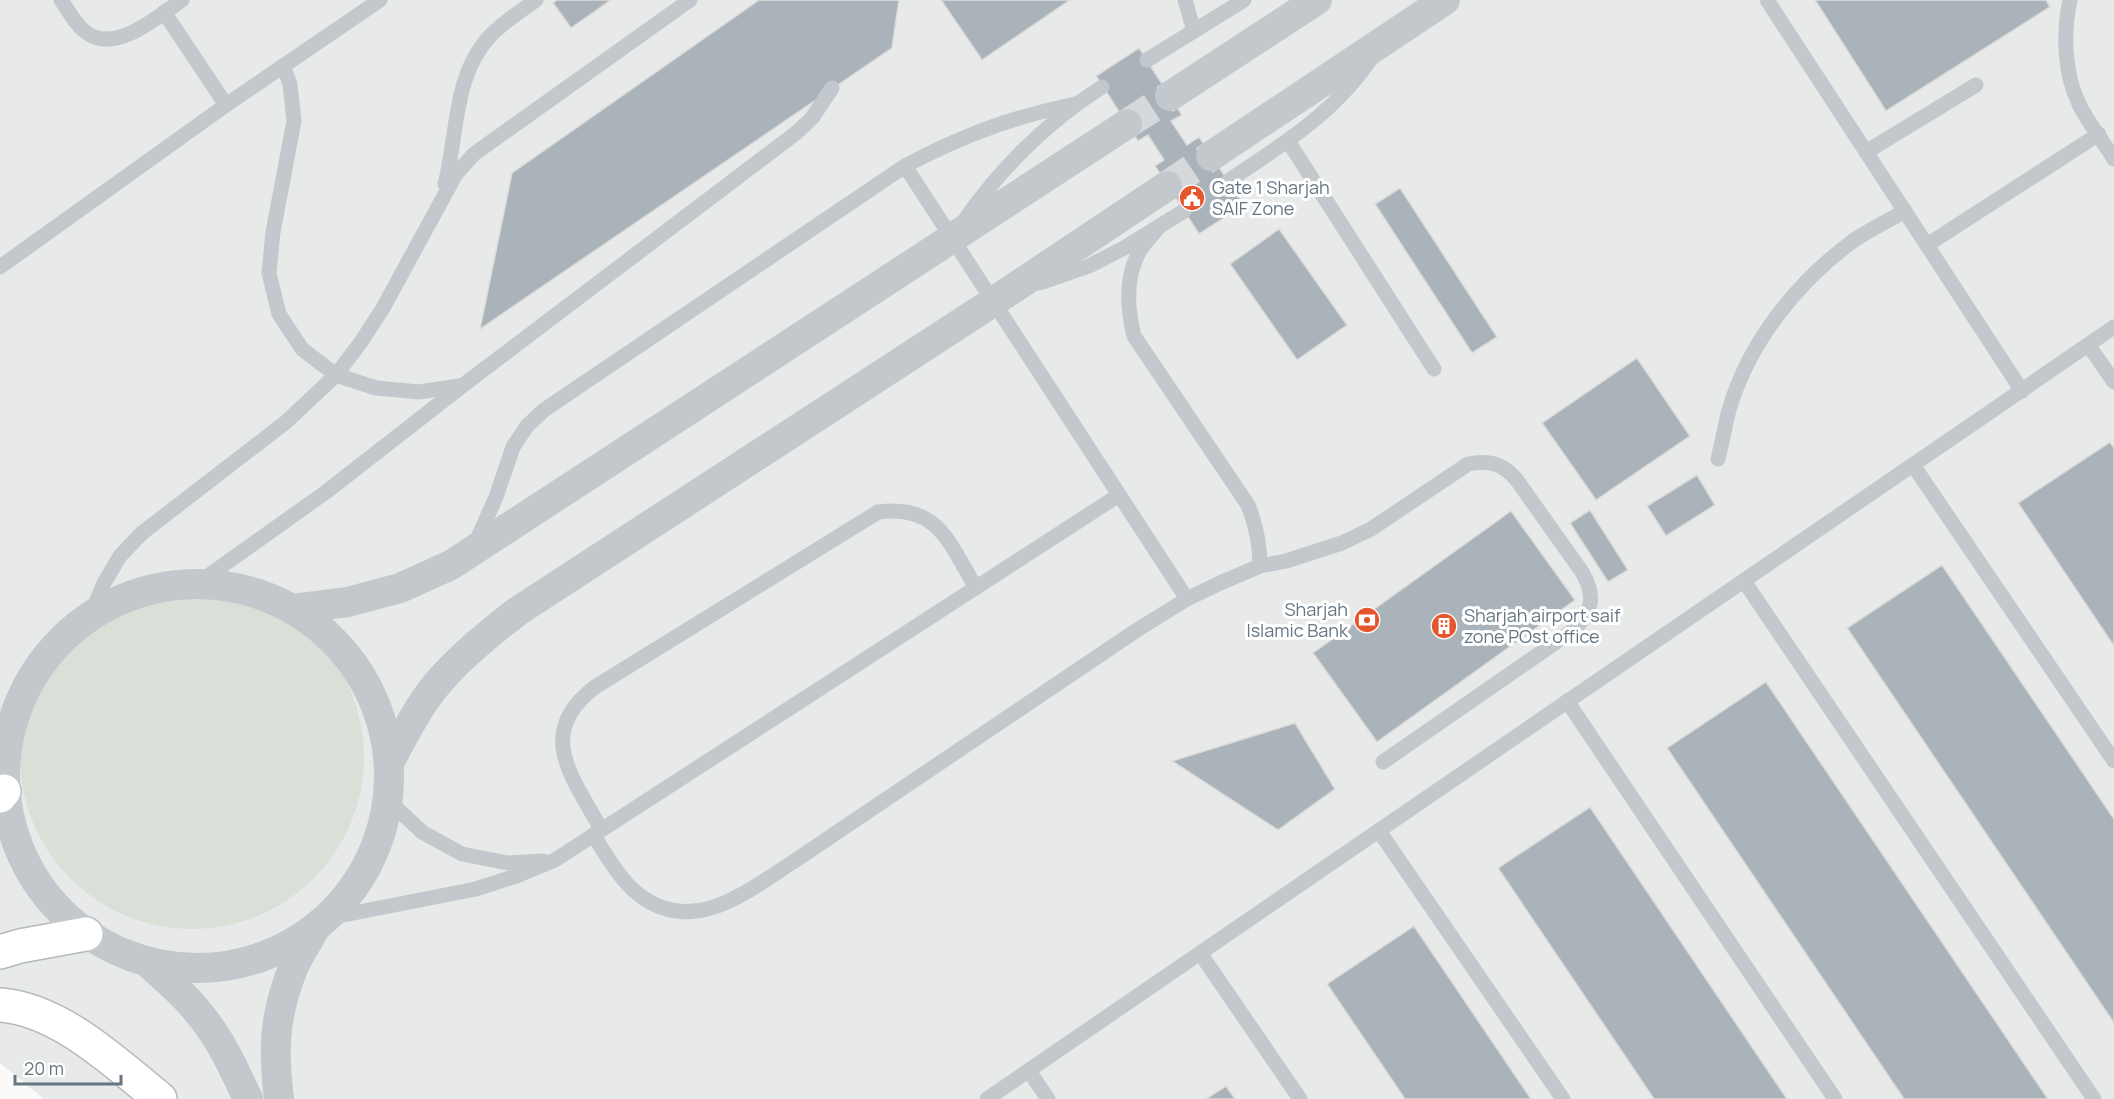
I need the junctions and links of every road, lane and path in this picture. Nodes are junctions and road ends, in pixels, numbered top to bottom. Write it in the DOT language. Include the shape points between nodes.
graph roads {
  1 [pos="61,0"];
  2 [pos="183,0"];
  3 [pos="380,0"];
  4 [pos="536,0"];
  5 [pos="690,0"];
  6 [pos="1185,0"];
  7 [pos="1244,0"];
  8 [pos="1317,0"];
  9 [pos="1445,0"];
  10 [pos="1767,0"];
  11 [pos="2070,0"];
  12 [pos="164,12"];
  13 [pos="1194,32"];
  14 [pos="1383,41"];
  15 [pos="1147,60"];
  16 [pos="283,66"];
  17 [pos="1976,85"];
  18 [pos="1102,87"];
  19 [pos="832,88"];
  20 [pos="1170,96"];
  21 [pos="1075,104"];
  22 [pos="226,105"];
  23 [pos="1127,124"];
  24 [pos="2099,134"];
  25 [pos="1288,141"];
  26 [pos="1866,152"];
  27 [pos="1212,156"];
  28 [pos="2114,159"];
  29 [pos="905,166"];
  30 [pos="1228,182"];
  31 [pos="1167,186"];
  32 [pos="442,198"];
  33 [pos="1184,211"];
  34 [pos="1905,211"];
  35 [pos="1158,228"];
  36 [pos="952,239"];
  37 [pos="1927,245"];
  38 [pos="1,265"];
  39 [pos="993,302"];
  40 [pos="2114,327"];
  41 [pos="2090,346"];
  42 [pos="1434,369"];
  43 [pos="336,375"];
  44 [pos="2114,382"];
  45 [pos="462,386"];
  46 [pos="2022,391"];
  47 [pos="1718,459"];
  48 [pos="1913,465"];
  49 [pos="1119,495"];
  50 [pos="472,550"];
  51 [pos="1260,566"];
  52 [pos="1744,581"];
  53 [pos="198,583"];
  54 [pos="976,588"];
  55 [pos="1187,599"];
  56 [pos="293,609"];
  57 [pos="93,612"];
  58 [pos="1567,701"];
  59 [pos="2,752"];
  60 [pos="2114,761"];
  61 [pos="390,762"];
  62 [pos="1383,762"];
  63 [pos="2,794"];
  64 [pos="388,800"];
  65 [pos="1379,831"];
  66 [pos="597,832"];
  67 [pos="555,860"];
  68 [pos="322,923"];
  69 [pos="86,934"];
  70 [pos="0,952"];
  71 [pos="1200,953"];
  72 [pos="146,962"];
  73 [pos="0,1005"];
  74 [pos="1029,1071"];
  75 [pos="160,1099"];
  76 [pos="248,1099"];
  77 [pos="279,1099"];
  78 [pos="987,1099"];
  79 [pos="1048,1099"];
  80 [pos="1300,1099"];
  81 [pos="1563,1099"];
  82 [pos="1835,1099"];
  83 [pos="2094,1099"];
  1 -- 12 [label="lane" via="83,30 104,40 127,35"];
  2 -- 12 [label="lane"];
  3 -- 16 [label="lane"];
  4 -- 32 [label="lane" via="491,35 475,56 465,80"];
  5 -- 32 [label="lane" via="474,154"];
  6 -- 13 [label="lane"];
  7 -- 13 [label="lane"];
  8 -- 20 [label="street"];
  9 -- 14 [label="street"];
  10 -- 26 [label="lane"];
  11 -- 24 [label="lane" via="2065,39 2069,72 2079,104"];
  12 -- 22 [label="lane"];
  13 -- 15 [label="lane"];
  14 -- 25 [label="lane" via="1338,100"];
  14 -- 27 [label="street"];
  16 -- 22 [label="lane"];
  16 -- 43 [label="lane" via="290,84 294,121 269,273 279,314 296,340"];
  17 -- 26 [label="lane"];
  18 -- 21 [label="lane"];
  19 -- 45 [label="lane" via="812,118 796,133"];
  21 -- 29 [label="lane" via="987,127"];
  21 -- 36 [label="lane" via="1012,160"];
  22 -- 38 [label="lane"];
  23 -- 36 [label="street"];
  24 -- 28 [label="lane"];
  24 -- 37 [label="lane"];
  25 -- 30 [label="lane"];
  25 -- 42 [label="lane"];
  26 -- 34 [label="lane"];
  29 -- 36 [label="lane"];
  29 -- 50 [label="lane" via="544,410 513,447"];
  31 -- 39 [label="street"];
  32 -- 43 [label="lane" via="383,308"];
  33 -- 35 [label="lane"];
  34 -- 37 [label="lane"];
  34 -- 47 [label="lane" via="1854,240 1813,274 1778,314 1750,359 1730,408"];
  35 -- 39 [label="lane" via="1089,266"];
  35 -- 51 [label="lane" via="1138,252 1128,282 1128,314 1134,336 1248,505 1256,524"];
  36 -- 39 [label="lane"];
  36 -- 50 [label="street"];
  37 -- 46 [label="lane"];
  39 -- 49 [label="lane"];
  39 -- 61 [label="street" via="510,617 443,677 414,717"];
  40 -- 41 [label="lane"];
  41 -- 44 [label="lane"];
  41 -- 46 [label="lane"];
  43 -- 45 [label="lane" via="376,388 419,392"];
  43 -- 57 [label="lane" via="286,422 142,532 120,556"];
  45 -- 53 [label="lane" via="326,492"];
  46 -- 48 [label="lane"];
  48 -- 52 [label="lane"];
  48 -- 60 [label="lane"];
  49 -- 54 [label="lane"];
  49 -- 55 [label="lane"];
  50 -- 56 [label="street" via="451,565 400,588 348,602"];
  51 -- 55 [label="lane"];
  51 -- 62 [label="lane" via="1342,543 1371,529 1468,464 1482,461 1507,469 1582,572 1591,597 1582,622"];
  52 -- 58 [label="lane"];
  52 -- 83 [label="lane"];
  53 -- 56 [label="street" via="248,589"];
  53 -- 57 [label="street" via="162,586 126,596"];
  54 -- 66 [label="lane"];
  54 -- 66 [label="lane" via="934,523 917,513 878,512 595,687 569,714 563,732 563,751"];
  55 -- 66 [label="lane" via="794,862 736,899 712,909 686,912 661,907 638,894 620,874"];
  56 -- 61 [label="street" via="324,631 355,666 383,725"];
  57 -- 59 [label="street" via="60,639 34,671 15,709"];
  58 -- 65 [label="lane"];
  58 -- 82 [label="lane"];
  59 -- 63 [label="street"];
  61 -- 64 [label="street"];
  63 -- 69 [label="street" via="12,833 29,872 54,905"];
  64 -- 67 [label="lane" via="422,832 462,854 508,863"];
  64 -- 68 [label="street" via="369,864 351,893"];
  65 -- 71 [label="lane"];
  65 -- 81 [label="lane"];
  66 -- 67 [label="lane"];
  67 -- 68 [label="lane" via="476,889"];
  68 -- 72 [label="street" via="277,951 235,965 190,968"];
  68 -- 77 [label="street" via="292,969 278,1013 274,1060"];
  69 -- 70 [label="highway"];
  69 -- 72 [label="street"];
  71 -- 74 [label="lane"];
  71 -- 80 [label="lane"];
  72 -- 76 [label="street" via="203,1018 225,1051"];
  73 -- 75 [label="highway" via="53,1020 93,1045"];
  74 -- 78 [label="lane"];
  74 -- 79 [label="lane"];
}
